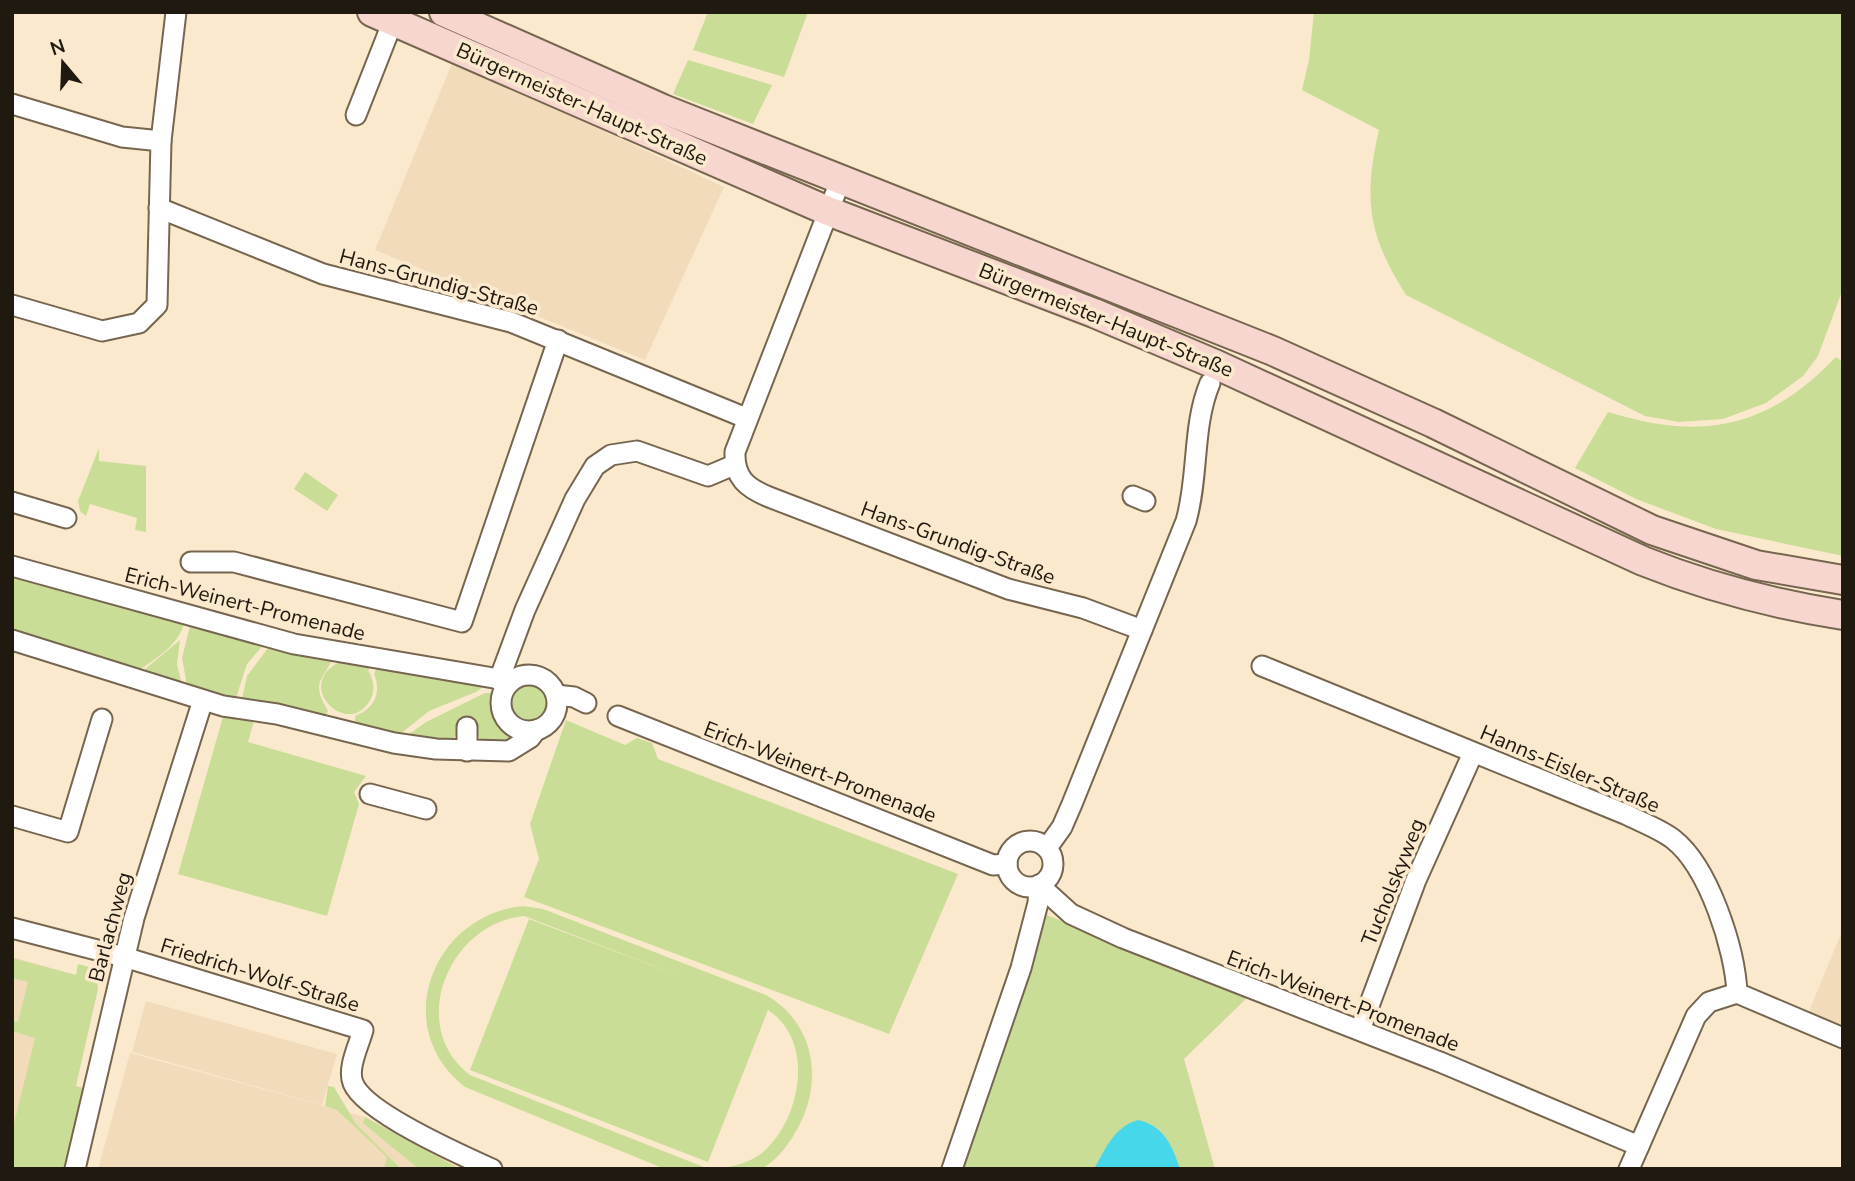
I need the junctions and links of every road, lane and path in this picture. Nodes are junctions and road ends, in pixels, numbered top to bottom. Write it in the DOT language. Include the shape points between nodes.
graph roads {
  1 [pos="176,12"];
  2 [pos="444,12"];
  3 [pos="382,17"];
  4 [pos="12,104"];
  5 [pos="356,115"];
  6 [pos="161,141"];
  7 [pos="841,179"];
  8 [pos="159,208"];
  9 [pos="828,211"];
  10 [pos="12,304"];
  11 [pos="558,340"];
  12 [pos="1210,383"];
  13 [pos="747,418"];
  14 [pos="734,465"];
  15 [pos="12,502"];
  16 [pos="66,518"];
  17 [pos="191,562"];
  18 [pos="12,566"];
  19 [pos="1843,580"];
  20 [pos="1843,615"];
  21 [pos="1142,630"];
  22 [pos="12,640"];
  23 [pos="1262,666"];
  24 [pos="505,680"];
  25 [pos="556,695"];
  26 [pos="203,700"];
  27 [pos="586,703"];
  28 [pos="618,716"];
  29 [pos="102,719"];
  30 [pos="467,727"];
  31 [pos="536,730"];
  32 [pos="467,751"];
  33 [pos="1474,754"];
  34 [pos="370,794"];
  35 [pos="426,809"];
  36 [pos="12,816"];
  37 [pos="1039,839"];
  38 [pos="1007,864"];
  39 [pos="1039,885"];
  40 [pos="12,928"];
  41 [pos="124,957"];
  42 [pos="1737,993"];
  43 [pos="1360,1030"];
  44 [pos="1843,1038"];
  45 [pos="1639,1146"];
  46 [pos="75,1169"];
  47 [pos="492,1169"];
  48 [pos="952,1169"];
  49 [pos="1629,1169"];
  1 -- 6 [label="street"];
  2 -- 7 [label="street, Bürgermeister-Haupt-Straße" via="663,109"];
  3 -- 5 [label="street"];
  3 -- 9 [label="street, Bürgermeister-Haupt-Straße"];
  4 -- 6 [label="street" via="122,137"];
  6 -- 8 [label="street"];
  7 -- 9 [label="street"];
  7 -- 19 [label="street, Bürgermeister-Haupt-Straße" via="1273,351 1652,530 1756,565"];
  8 -- 10 [label="street" via="157,305 139,323 103,331"];
  8 -- 11 [label="street, Hans-Grundig-Straße" via="323,274 511,322"];
  9 -- 13 [label="street"];
  9 -- 20 [label="street, Bürgermeister-Haupt-Straße" via="1217,365 1643,561 1709,587"];
  11 -- 13 [label="street, Hans-Grundig-Straße"];
  11 -- 17 [label="street" via="463,622 234,562"];
  12 -- 21 [label="street" via="1202,407 1193,497"];
  13 -- 14 [label="street"];
  14 -- 21 [label="street, Hans-Grundig-Straße" via="740,480 753,490 1008,589 1083,608"];
  14 -- 24 [label="street" via="708,476 636,451 611,455 595,466 575,499 525,610"];
  15 -- 16 [label="street"];
  18 -- 24 [label="street, Erich-Weinert-Promenade" via="294,644"];
  21 -- 37 [label="street" via="1067,815"];
  22 -- 26 [label="street"];
  23 -- 33 [label="street, Hanns-Eisler-Straße"];
  24 -- 25 [label="street, Erich-Weinert-Promenade" via="537,676"];
  24 -- 31 [label="street" via="504,716 517,728"];
  25 -- 27 [label="street, Erich-Weinert-Promenade"];
  25 -- 31 [label="street" via="555,712"];
  26 -- 32 [label="street" via="358,736"];
  26 -- 41 [label="street, Barlachweg"];
  28 -- 38 [label="street, Erich-Weinert-Promenade" via="992,864"];
  29 -- 36 [label="street" via="68,832"];
  30 -- 32 [label="street"];
  31 -- 32 [label="street" via="509,751"];
  33 -- 42 [label="street, Hanns-Eisler-Straße" via="1625,814 1673,839 1702,875 1731,951"];
  33 -- 43 [label="street, Tucholskyweg" via="1416,880"];
  34 -- 35 [label="street"];
  37 -- 38 [label="street" via="1017,845"];
  37 -- 39 [label="street" via="1054,865"];
  38 -- 39 [label="street" via="1017,883"];
  39 -- 43 [label="street, Erich-Weinert-Promenade" via="1082,919"];
  39 -- 48 [label="street" via="1021,968"];
  40 -- 41 [label="street, Friedrich-Wolf-Straße"];
  41 -- 46 [label="street, Barlachweg"];
  41 -- 47 [label="street, Friedrich-Wolf-Straße" via="363,1030 352,1076 359,1092 401,1123"];
  42 -- 44 [label="street"];
  42 -- 45 [label="street" via="1709,1002 1696,1016"];
  43 -- 45 [label="street, Erich-Weinert-Promenade"];
  45 -- 49 [label="street"];
}
